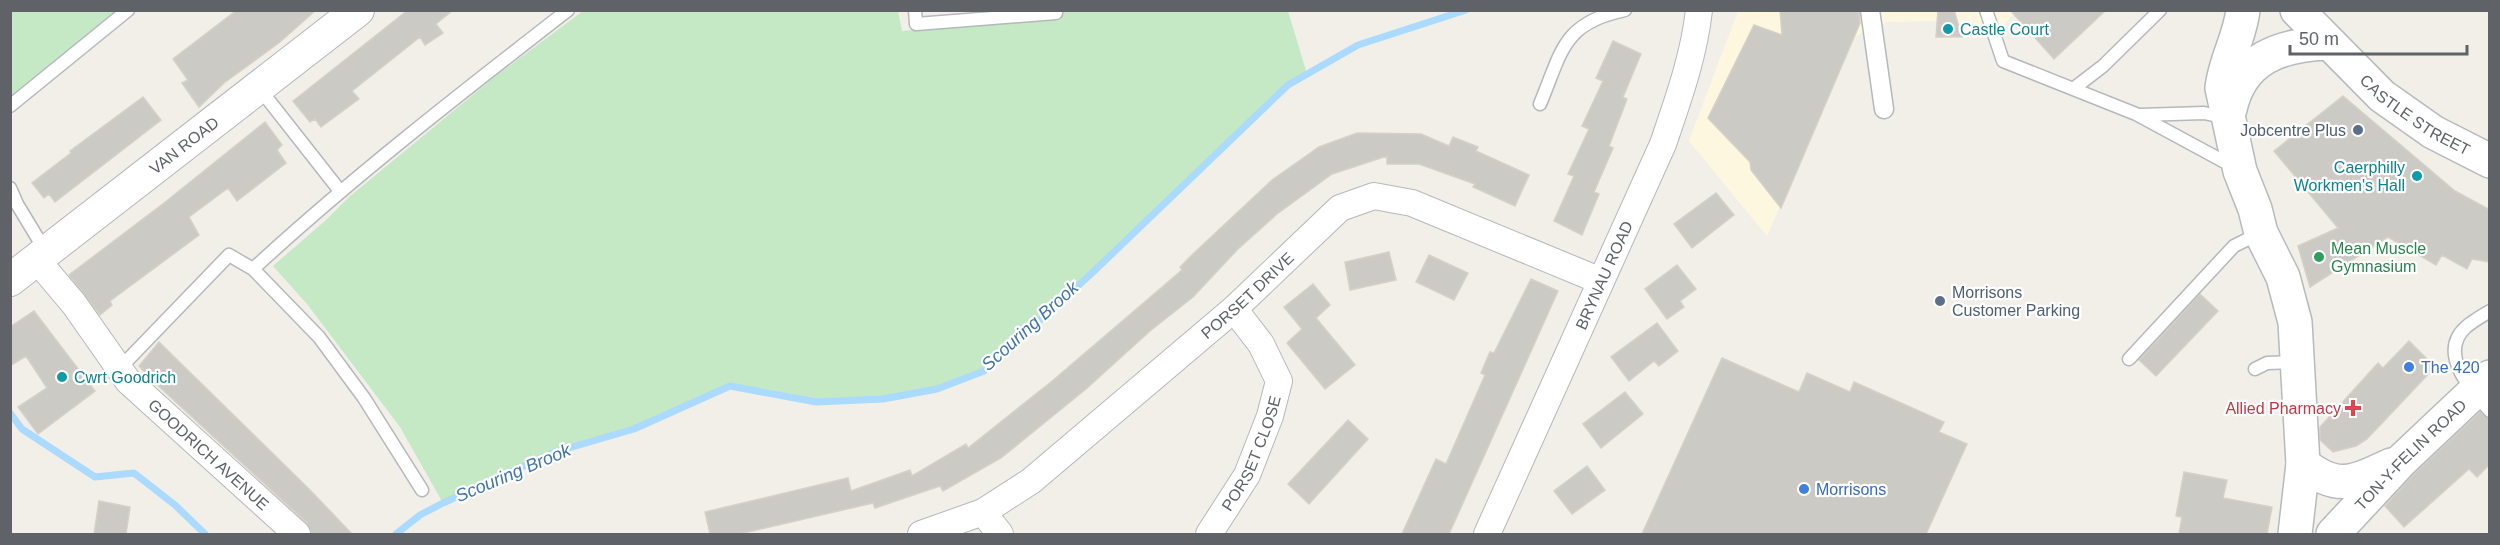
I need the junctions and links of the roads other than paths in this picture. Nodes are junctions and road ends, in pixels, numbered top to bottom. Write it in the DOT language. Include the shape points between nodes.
graph roads {
  1 [pos="128,10"];
  2 [pos="358,10"];
  3 [pos="567,10"];
  4 [pos="915,10"];
  5 [pos="1056,10"];
  6 [pos="1624,10"];
  7 [pos="1699,10"];
  8 [pos="1870,10"];
  9 [pos="1986,10"];
  10 [pos="2160,10"];
  11 [pos="2243,10"];
  12 [pos="2297,10"];
  13 [pos="2327,43"];
  14 [pos="259,87"];
  15 [pos="2073,89"];
  16 [pos="1540,104"];
  17 [pos="10,106"];
  18 [pos="1884,109"];
  19 [pos="2136,114"];
  20 [pos="2228,118"];
  21 [pos="2490,161"];
  22 [pos="2240,171"];
  23 [pos="10,188"];
  24 [pos="340,191"];
  25 [pos="2261,233"];
  26 [pos="41,256"];
  27 [pos="254,269"];
  28 [pos="10,280"];
  29 [pos="1601,281"];
  30 [pos="1234,309"];
  31 [pos="2490,312"];
  32 [pos="2129,359"];
  33 [pos="2297,362"];
  34 [pos="119,369"];
  35 [pos="2255,369"];
  36 [pos="2484,393"];
  37 [pos="2401,461"];
  38 [pos="2302,464"];
  39 [pos="422,490"];
  40 [pos="983,512"];
  41 [pos="297,534"];
  42 [pos="921,534"];
  43 [pos="1000,534"];
  44 [pos="1209,534"];
  45 [pos="1487,534"];
  46 [pos="2295,534"];
  47 [pos="2333,534"];
  1 -- 17 [label="lane"];
  2 -- 14 [label="street, VAN ROAD"];
  3 -- 24 [label="lane"];
  4 -- 5 [label="lane" via="916,24"];
  6 -- 16 [label="lane" via="1576,30"];
  7 -- 29 [label="street, BRYNAU ROAD" via="1683,86 1663,144"];
  8 -- 18 [label="street"];
  9 -- 15 [label="lane" via="2003,61"];
  10 -- 15 [label="lane" via="2103,66"];
  11 -- 20 [label="main road" via="2223,74"];
  12 -- 13 [label="main road, CASTLE STREET"];
  13 -- 20 [label="main road" via="2279,50 2253,66 2234,92"];
  13 -- 21 [label="main road, CASTLE STREET" via="2403,113"];
  14 -- 24 [label="lane"];
  14 -- 26 [label="street, VAN ROAD"];
  15 -- 19 [label="lane"];
  19 -- 20 [label="lane" via="2204,113"];
  19 -- 22 [label="lane"];
  20 -- 22 [label="main road"];
  22 -- 25 [label="main road"];
  23 -- 26 [label="lane"];
  24 -- 27 [label="lane"];
  25 -- 32 [label="lane" via="2234,246"];
  25 -- 33 [label="main road" via="2291,299"];
  26 -- 28 [label="street, VAN ROAD"];
  26 -- 34 [label="street, GOODRICH AVENUE"];
  27 -- 34 [label="lane" via="229,255"];
  27 -- 39 [label="lane" via="319,337 364,398"];
  29 -- 30 [label="street, PORSET DRIVE" via="1412,202 1374,196 1340,208"];
  29 -- 45 [label="street, BRYNAU ROAD"];
  30 -- 40 [label="street, PORSET DRIVE" via="1031,481"];
  30 -- 44 [label="street, PORSET CLOSE" via="1262,344 1279,381 1247,475"];
  31 -- 36 [label="lane" via="2466,327 2457,339 2456,365"];
  33 -- 35 [label="lane" via="2267,363"];
  33 -- 38 [label="main road"];
  34 -- 41 [label="street, GOODRICH AVENUE"];
  36 -- 37 [label="main road, TON-Y-FELIN ROAD"];
  37 -- 38 [label="main road" via="2345,482 2318,476"];
  37 -- 47 [label="main road, TON-Y-FELIN ROAD"];
  38 -- 46 [label="main road"];
  40 -- 42 [label="street, PORSET DRIVE"];
  40 -- 43 [label="street"];
}
